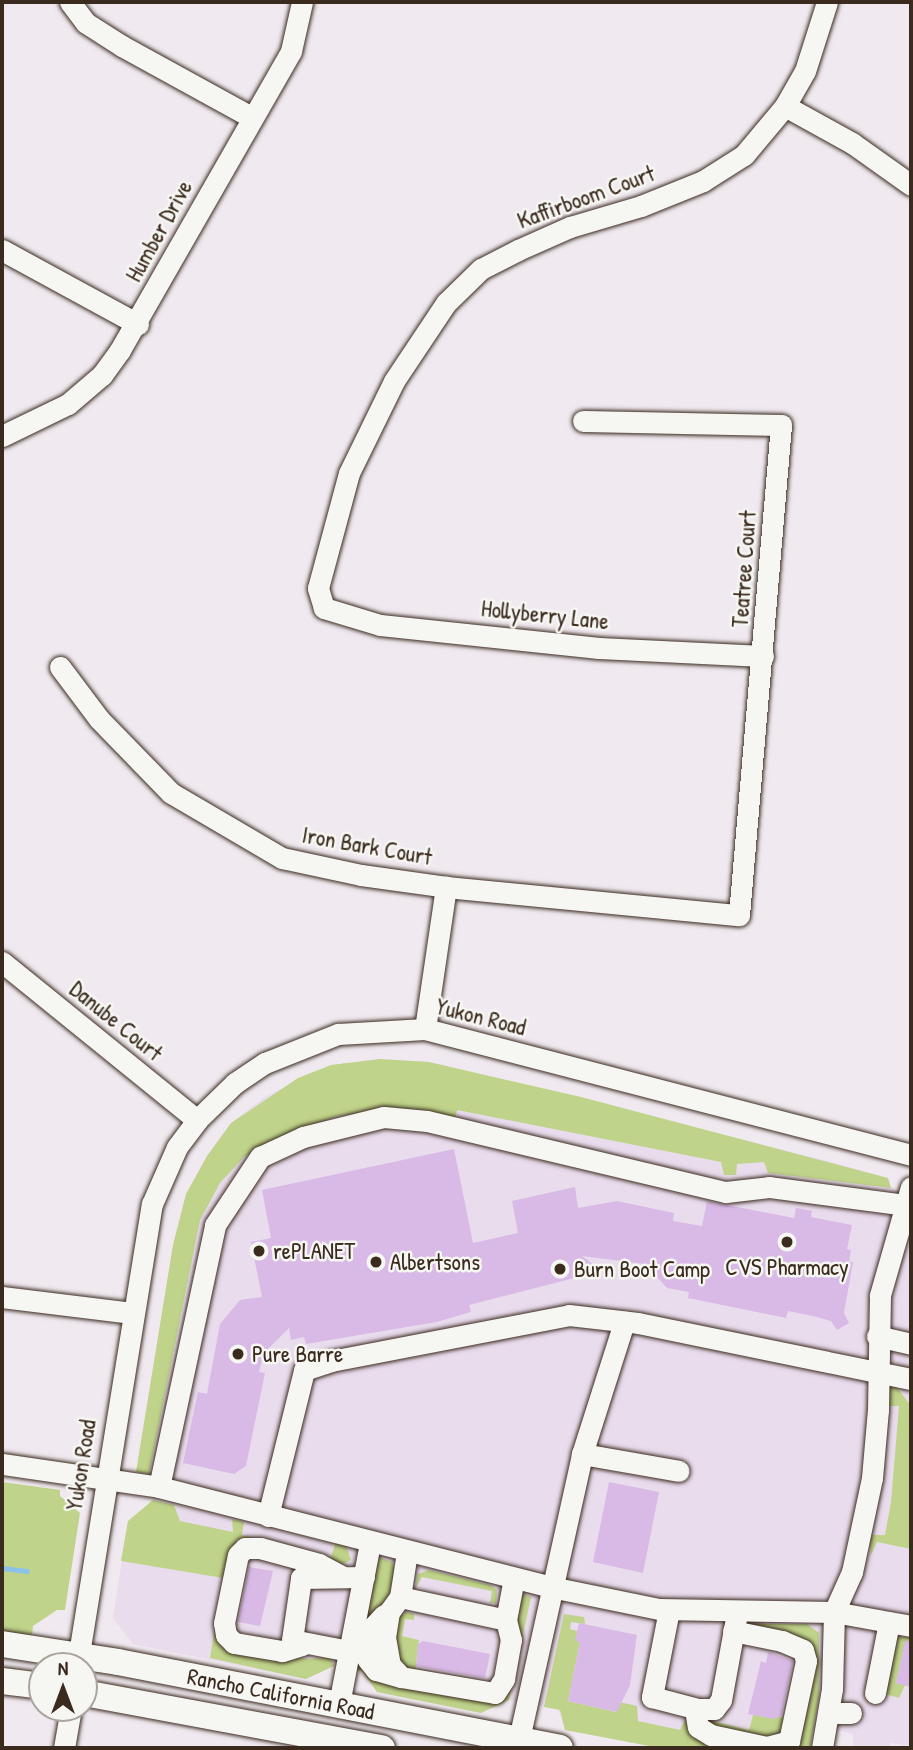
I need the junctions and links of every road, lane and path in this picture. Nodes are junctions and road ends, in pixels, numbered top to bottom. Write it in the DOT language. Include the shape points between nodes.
graph roads {
  1 [pos="70,2"];
  2 [pos="302,2"];
  3 [pos="827,2"];
  4 [pos="785,106"];
  5 [pos="253,118"];
  6 [pos="911,185"];
  7 [pos="2,250"];
  8 [pos="138,324"];
  9 [pos="583,421"];
  10 [pos="2,436"];
  11 [pos="324,608"];
  12 [pos="763,656"];
  13 [pos="60,667"];
  14 [pos="446,887"];
  15 [pos="739,915"];
  16 [pos="2,962"];
  17 [pos="425,1029"];
  18 [pos="197,1120"];
  19 [pos="911,1155"];
  20 [pos="909,1196"];
  21 [pos="906,1227"];
  22 [pos="2,1297"];
  23 [pos="132,1313"];
  24 [pos="624,1322"];
  25 [pos="877,1336"];
  26 [pos="911,1344"];
  27 [pos="878,1372"];
  28 [pos="911,1379"];
  29 [pos="582,1454"];
  30 [pos="2,1464"];
  31 [pos="680,1471"];
  32 [pos="106,1477"];
  33 [pos="159,1487"];
  34 [pos="268,1516"];
  35 [pos="370,1543"];
  36 [pos="407,1552"];
  37 [pos="353,1577"];
  38 [pos="514,1578"];
  39 [pos="551,1587"];
  40 [pos="395,1605"];
  41 [pos="669,1609"];
  42 [pos="834,1612"];
  43 [pos="506,1620"];
  44 [pos="735,1621"];
  45 [pos="889,1622"];
  46 [pos="911,1626"];
  47 [pos="2,1644"];
  48 [pos="302,1645"];
  49 [pos="349,1651"];
  50 [pos="38,1652"];
  51 [pos="79,1652"];
  52 [pos="98,1664"];
  53 [pos="2,1681"];
  54 [pos="28,1684"];
  55 [pos="875,1693"];
  56 [pos="98,1695"];
  57 [pos="339,1704"];
  58 [pos="695,1709"];
  59 [pos="828,1713"];
  60 [pos="851,1713"];
  61 [pos="69,1722"];
  62 [pos="518,1744"];
  63 [pos="64,1748"];
  64 [pos="382,1748"];
  65 [pos="560,1748"];
  66 [pos="822,1748"];
  1 -- 5 [label="street" via="86,23"];
  2 -- 5 [label="street, Humber Drive" via="291,51"];
  3 -- 4 [label="street, Kaffirboom Court" via="804,71"];
  4 -- 6 [label="street"];
  4 -- 11 [label="street, Kaffirboom Court" via="744,155 703,181 518,250 481,269 446,303 405,362 349,473 321,566 318,588"];
  5 -- 8 [label="street, Humber Drive"];
  7 -- 8 [label="street"];
  8 -- 10 [label="street, Humber Drive" via="102,375 68,404"];
  9 -- 12 [label="street, Teatree Court" via="781,425"];
  11 -- 12 [label="street, Hollyberry Lane" via="407,628 599,648"];
  12 -- 15 [label="street, Teatree Court"];
  13 -- 14 [label="street, Iron Bark Court" via="128,752 171,793 215,821 282,858"];
  14 -- 15 [label="street, Iron Bark Court"];
  14 -- 17 [label="street"];
  16 -- 18 [label="street, Danube Court"];
  17 -- 18 [label="street, Yukon Road" via="338,1034 299,1046 235,1083"];
  17 -- 19 [label="street, Yukon Road"];
  18 -- 23 [label="street, Yukon Road" via="177,1147 152,1204"];
  20 -- 21 [label="street"];
  20 -- 33 [label="street" via="769,1186 726,1192 427,1121 384,1117 303,1137 260,1157 215,1225"];
  21 -- 25 [label="street" via="880,1295"];
  22 -- 23 [label="street"];
  23 -- 32 [label="street, Yukon Road"];
  24 -- 27 [label="street"];
  24 -- 29 [label="street"];
  24 -- 34 [label="street" via="569,1315 304,1370"];
  25 -- 26 [label="street"];
  25 -- 27 [label="street"];
  27 -- 28 [label="street"];
  27 -- 42 [label="street" via="872,1478 852,1573"];
  29 -- 31 [label="street"];
  29 -- 39 [label="street"];
  30 -- 32 [label="street"];
  32 -- 33 [label="street"];
  32 -- 51 [label="street, Yukon Road"];
  33 -- 34 [label="street"];
  34 -- 35 [label="street"];
  35 -- 36 [label="street"];
  35 -- 37 [label="street"];
  36 -- 38 [label="street"];
  36 -- 40 [label="street"];
  37 -- 48 [label="street" via="301,1578 291,1634 294,1643"];
  37 -- 48 [label="street" via="260,1548 245,1548 238,1555 224,1623 226,1635 234,1643 282,1651"];
  37 -- 49 [label="street"];
  38 -- 39 [label="street"];
  38 -- 43 [label="street"];
  39 -- 41 [label="street"];
  39 -- 62 [label="street"];
  40 -- 43 [label="street"];
  40 -- 43 [label="street" via="373,1627 368,1660 376,1670 495,1693 504,1679 511,1640"];
  41 -- 44 [label="street"];
  41 -- 58 [label="street" via="652,1697"];
  42 -- 44 [label="street"];
  42 -- 45 [label="street"];
  42 -- 59 [label="street"];
  44 -- 58 [label="street" via="719,1706"];
  44 -- 58 [label="street" via="803,1650 806,1661 789,1741 767,1747 711,1735 698,1727"];
  45 -- 46 [label="street"];
  45 -- 55 [label="street"];
  47 -- 50 [label="main road, Rancho California Road"];
  48 -- 49 [label="street"];
  49 -- 57 [label="street"];
  52 -- 57 [label="main road, Rancho California Road"];
  53 -- 54 [label="main road"];
  56 -- 64 [label="main road, Rancho California Road"];
  57 -- 62 [label="main road, Rancho California Road"];
  59 -- 60 [label="street"];
  59 -- 66 [label="street"];
  61 -- 63 [label="street"];
  62 -- 65 [label="main road, Rancho California Road"];
}
